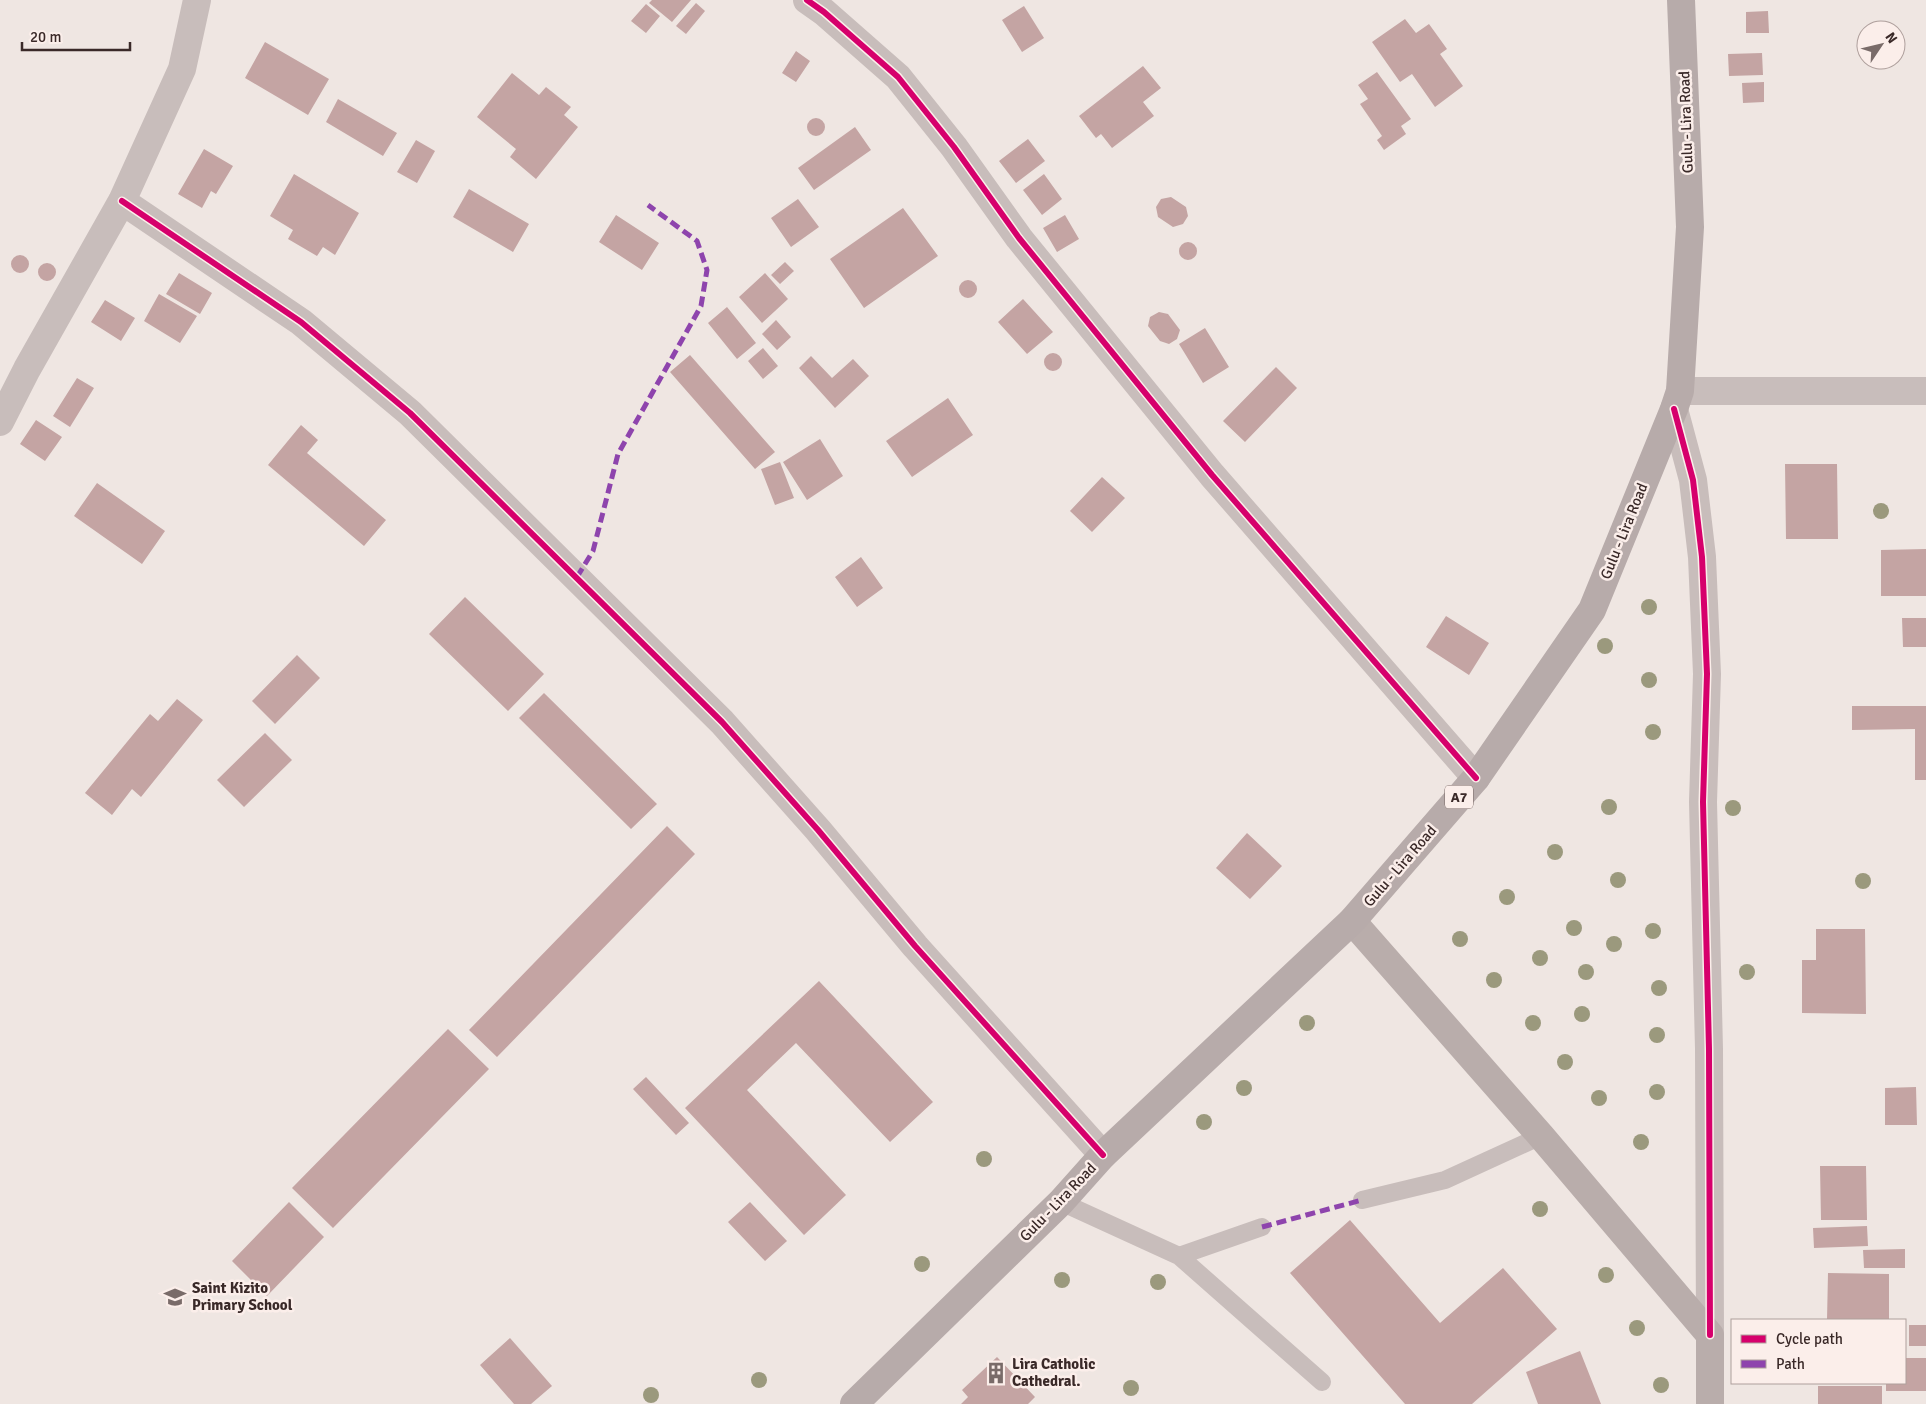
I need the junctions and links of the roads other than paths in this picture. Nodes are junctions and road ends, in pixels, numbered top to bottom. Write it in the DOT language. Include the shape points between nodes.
graph roads {
  1 [pos="197,0"];
  2 [pos="807,0"];
  3 [pos="1680,2"];
  4 [pos="122,201"];
  5 [pos="1926,392"];
  6 [pos="1677,400"];
  7 [pos="0,422"];
  8 [pos="1476,778"];
  9 [pos="1352,921"];
  10 [pos="1541,1136"];
  11 [pos="1103,1155"];
  12 [pos="1362,1200"];
  13 [pos="1061,1202"];
  14 [pos="1262,1227"];
  15 [pos="1179,1256"];
  16 [pos="1710,1335"];
  17 [pos="1322,1382"];
  18 [pos="854,1404"];
  19 [pos="1710,1404"];
  1 -- 4 [label="street" via="182,69"];
  2 -- 8 [label="street" via="898,77 1019,238 1212,475"];
  3 -- 6 [label="main road, Gulu - Lira Road / A7" via="1690,227"];
  4 -- 7 [label="street"];
  4 -- 11 [label="street" via="301,322 410,413 722,722 915,946"];
  5 -- 6 [label="street"];
  6 -- 8 [label="main road, Gulu - Lira Road / A7" via="1592,610"];
  6 -- 16 [label="street" via="1698,518 1707,674 1703,802 1709,1049"];
  8 -- 9 [label="main road, Gulu - Lira Road / A7"];
  9 -- 10 [label="main road"];
  9 -- 11 [label="main road, Gulu - Lira Road / A7"];
  10 -- 12 [label="lane" via="1445,1180"];
  10 -- 16 [label="main road"];
  11 -- 13 [label="main road, Gulu - Lira Road / A7"];
  13 -- 15 [label="lane"];
  13 -- 18 [label="main road, Gulu - Lira Road / A7"];
  14 -- 15 [label="lane"];
  15 -- 17 [label="lane"];
  16 -- 19 [label="main road"];
}
